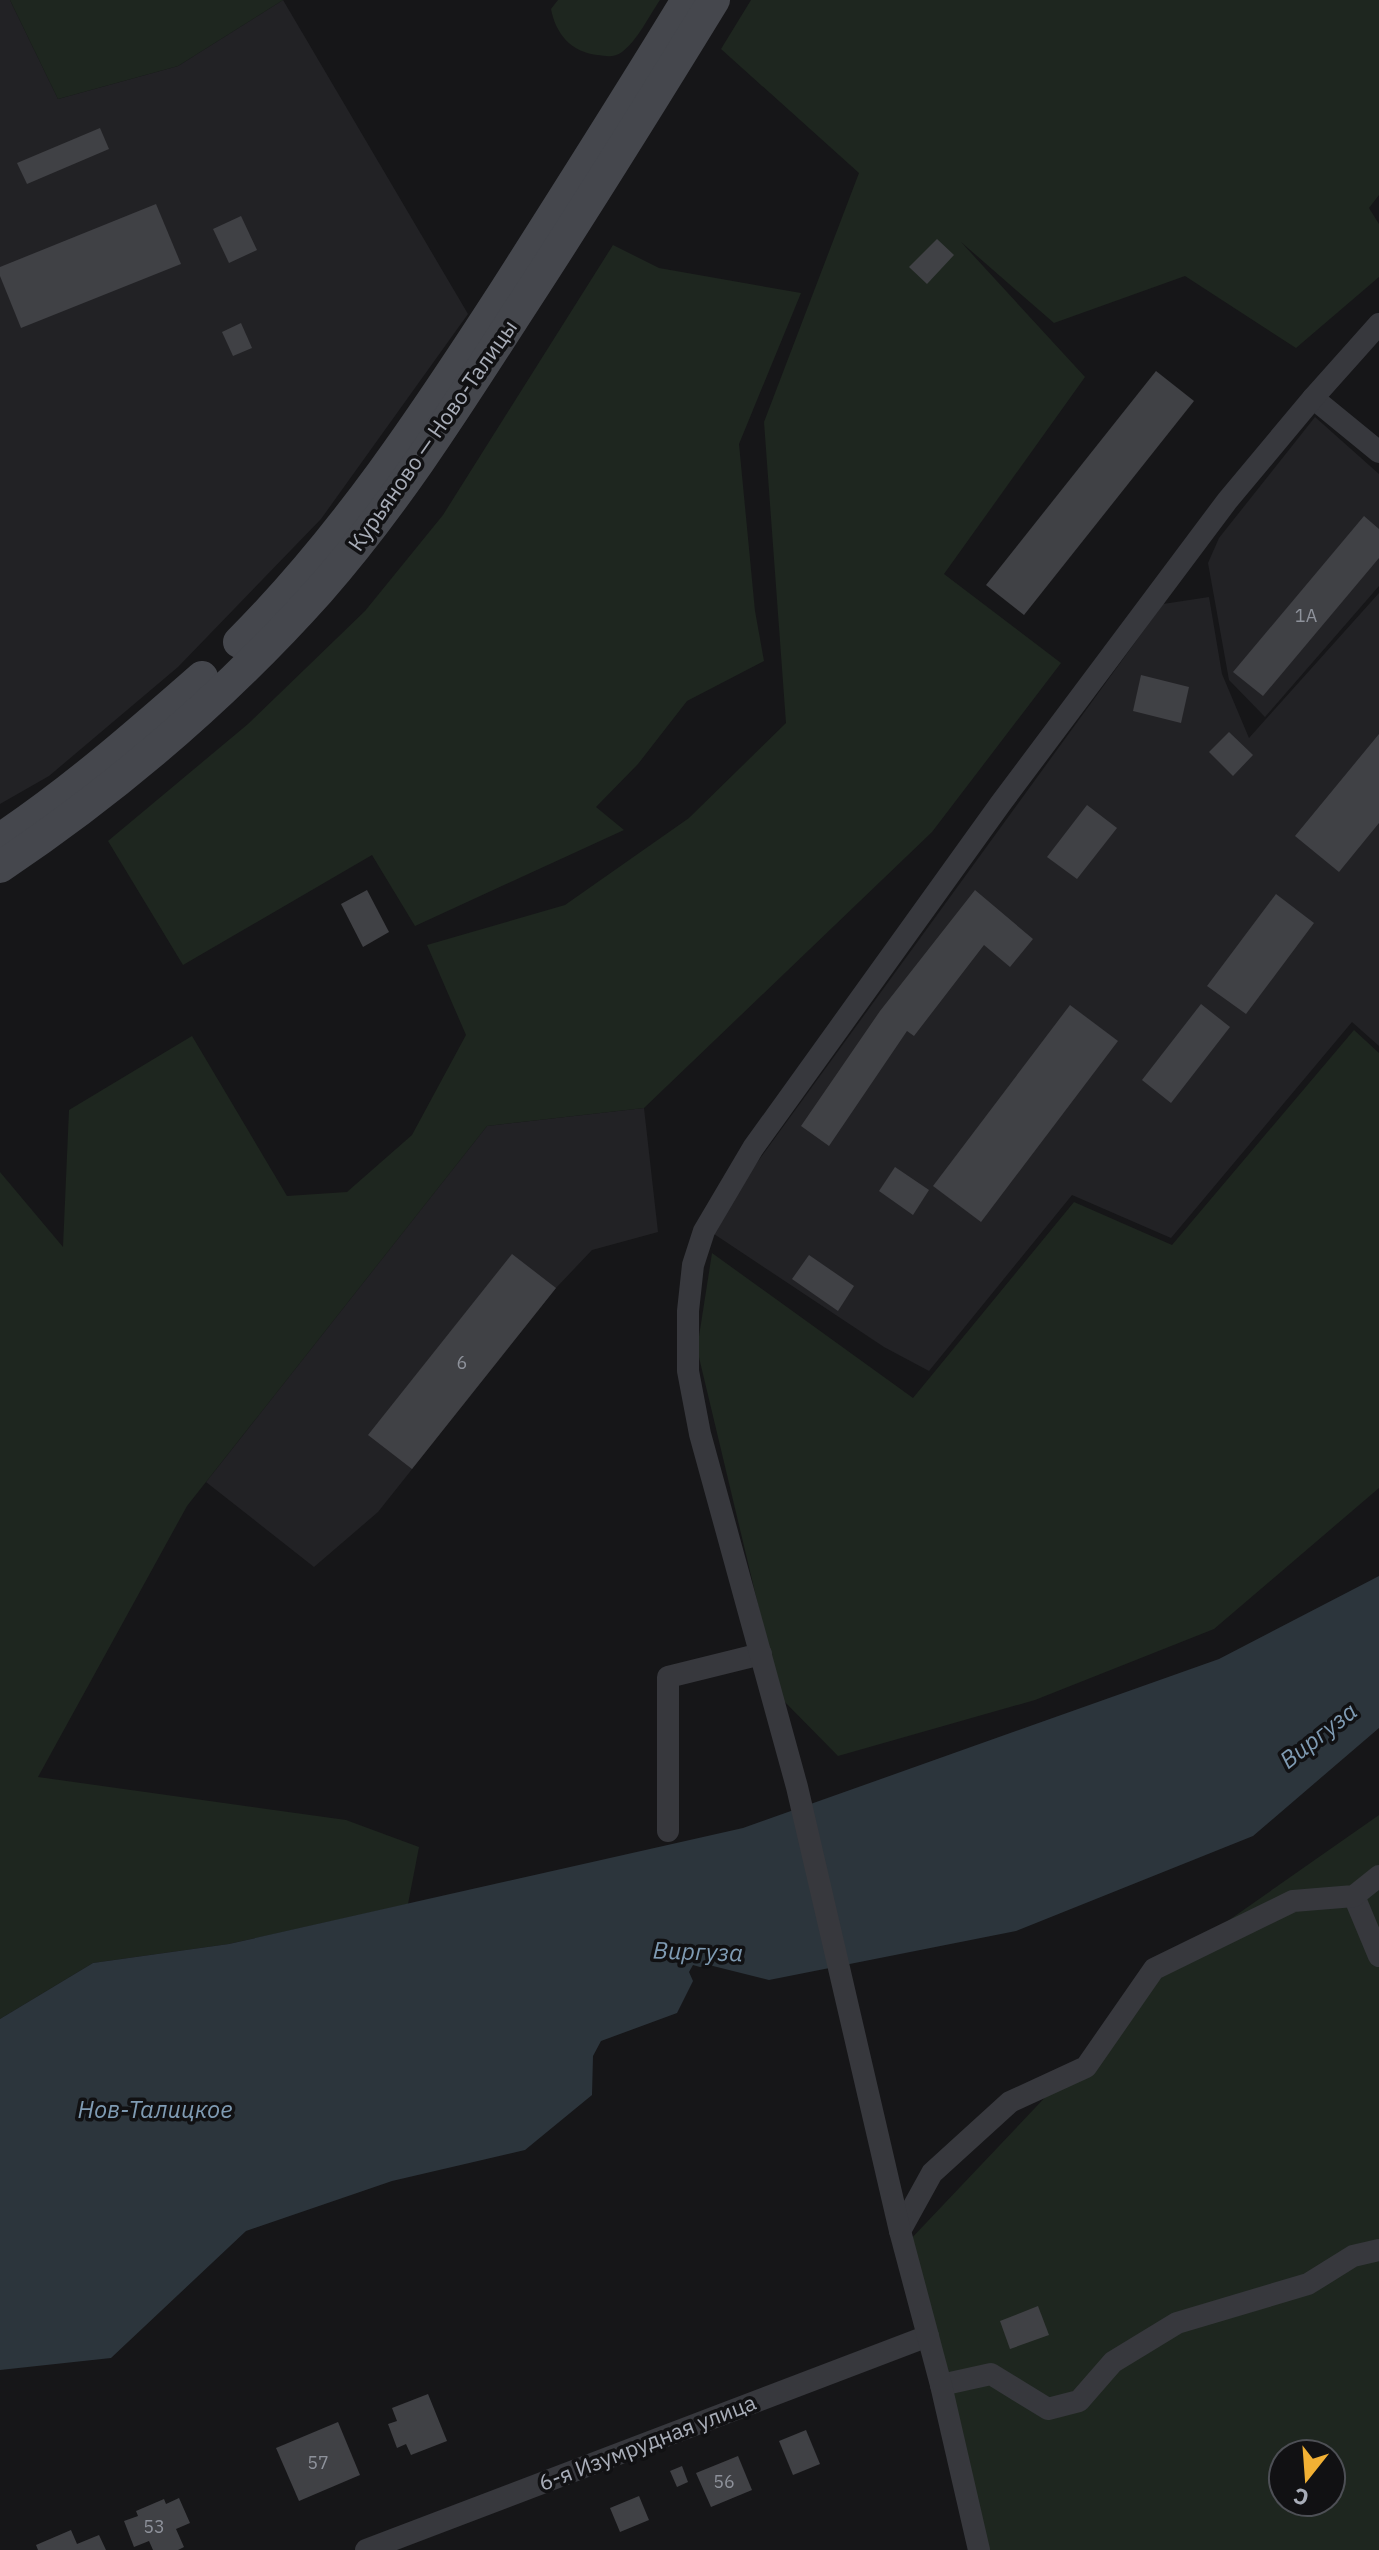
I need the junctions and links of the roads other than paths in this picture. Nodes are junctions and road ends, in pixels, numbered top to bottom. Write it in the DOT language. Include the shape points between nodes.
graph roads {
  1 [pos="687,0"];
  2 [pos="714,0"];
  3 [pos="1379,324"];
  4 [pos="1313,398"];
  5 [pos="1379,452"];
  6 [pos="0,839"];
  7 [pos="0,867"];
  8 [pos="761,1654"];
  9 [pos="668,1831"];
  10 [pos="1379,1876"];
  11 [pos="1354,1896"];
  12 [pos="1379,1956"];
  13 [pos="900,2231"];
  14 [pos="1379,2250"];
  15 [pos="928,2336"];
  16 [pos="941,2385"];
  17 [pos="366,2550"];
  18 [pos="979,2550"];
  1 -- 6 [label="main road, Курьяново — Ново-Талицы" via="445,385 368,494 226,656 127,743"];
  2 -- 7 [label="main road, Курьяново — Ново-Талицы" via="456,408 329,578 244,668 145,757"];
  3 -- 4 [label="street"];
  4 -- 5 [label="street"];
  4 -- 8 [label="street" via="1227,501 1001,803 753,1148 704,1231 693,1265 688,1371 700,1434"];
  8 -- 9 [label="street" via="668,1677"];
  8 -- 13 [label="street"];
  10 -- 11 [label="street"];
  11 -- 12 [label="street"];
  11 -- 13 [label="street" via="1293,1901 1154,1969 1086,2067 1010,2102 932,2173"];
  13 -- 15 [label="street"];
  14 -- 16 [label="street" via="1353,2256 1308,2284 1177,2323 1113,2362 1079,2401 1048,2409 991,2374"];
  15 -- 16 [label="street"];
  15 -- 17 [label="street, 6-я Изумрудная улица"];
  16 -- 18 [label="street"];
}
